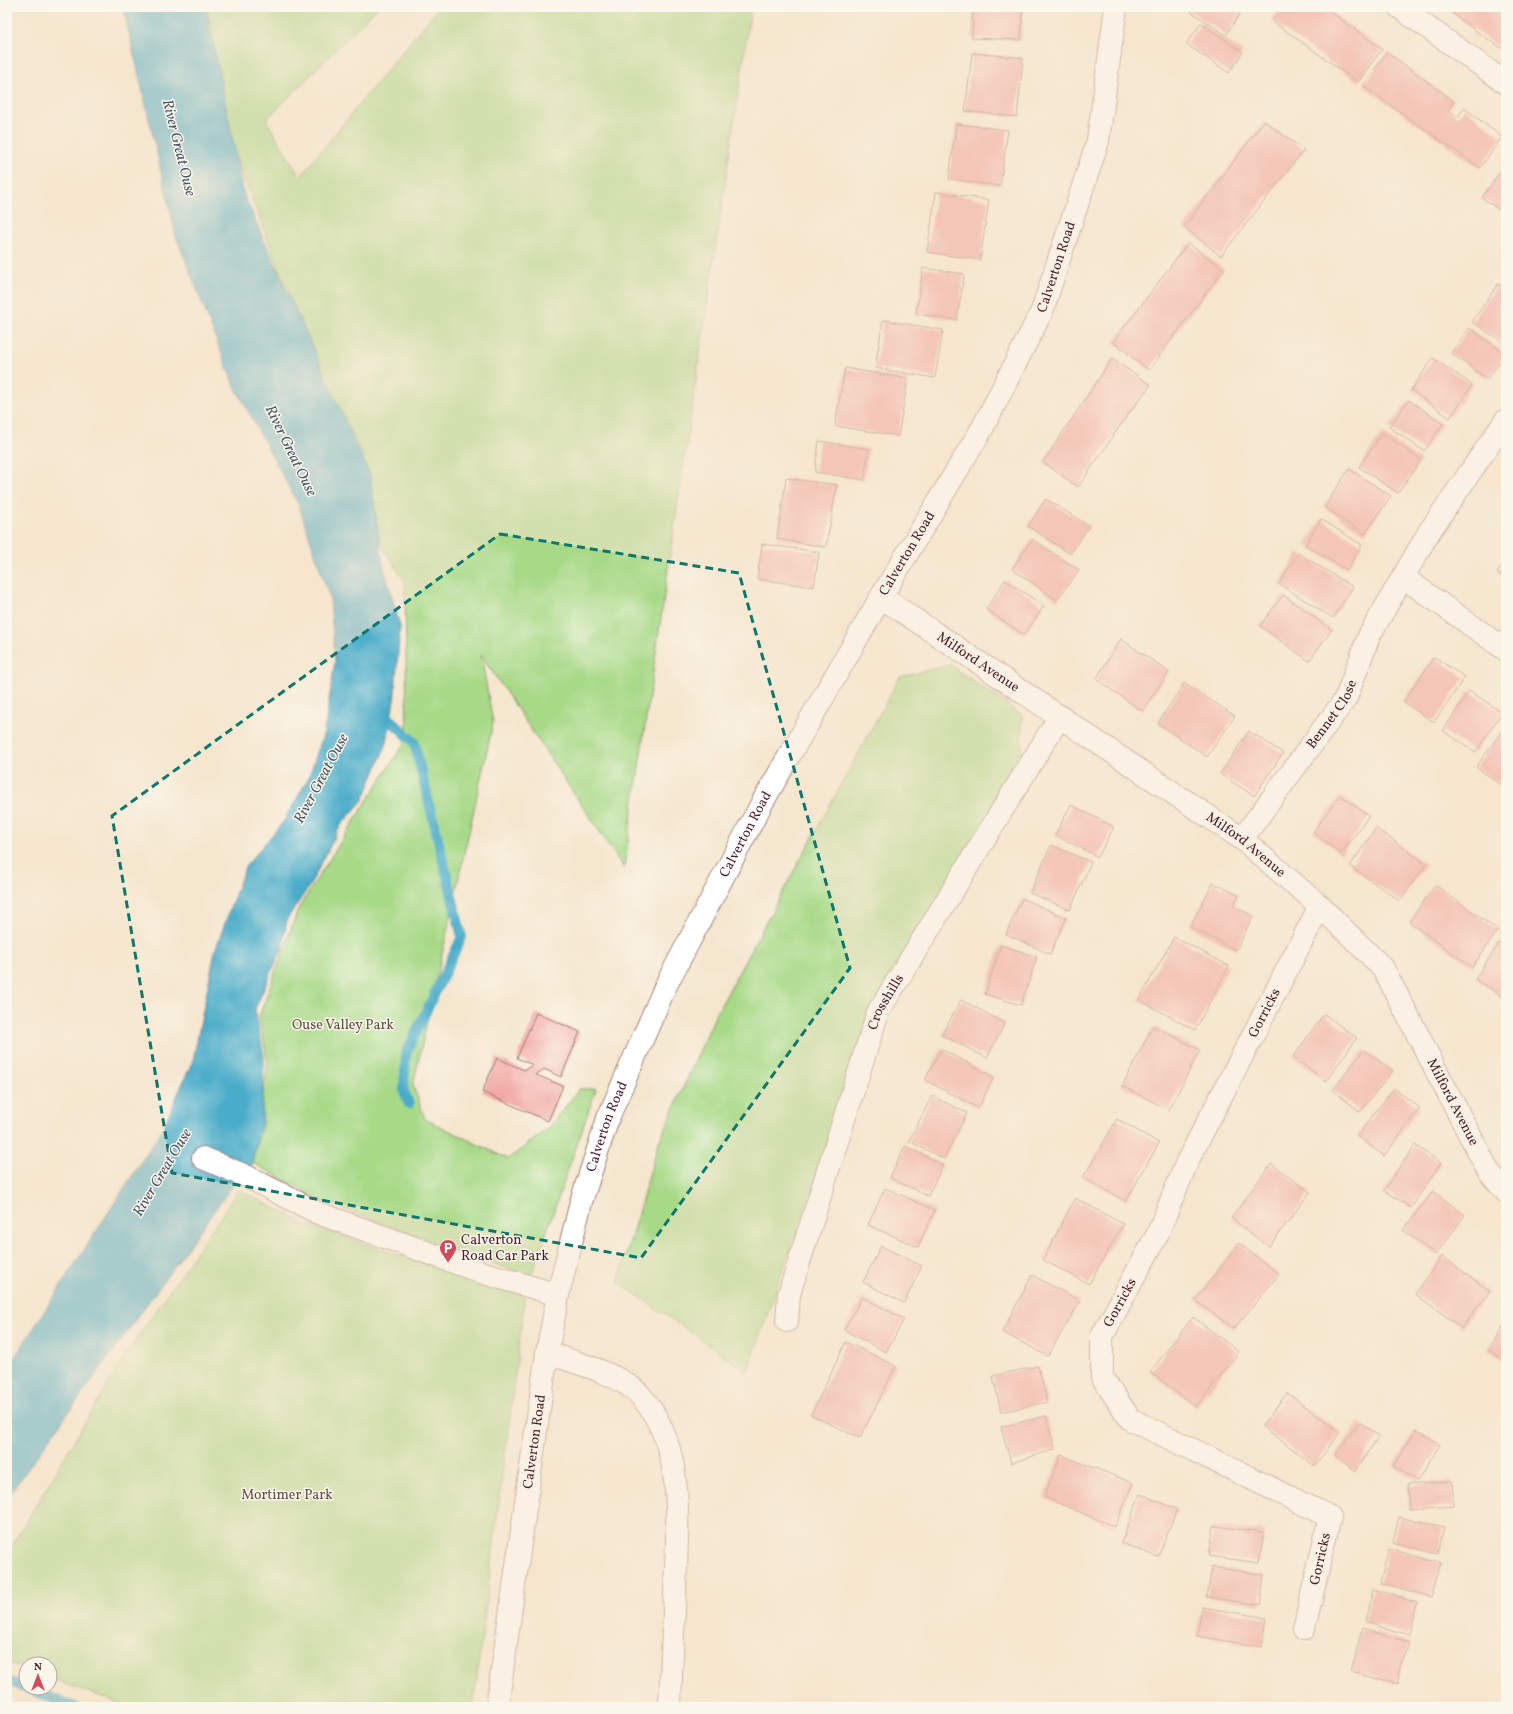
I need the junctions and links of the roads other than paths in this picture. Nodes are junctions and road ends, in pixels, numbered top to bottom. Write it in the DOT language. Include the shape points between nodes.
graph roads {
  1 [pos="1116,7"];
  2 [pos="1399,7"];
  3 [pos="1506,83"];
  4 [pos="1506,420"];
  5 [pos="1499,445"];
  6 [pos="1404,578"];
  7 [pos="881,597"];
  8 [pos="1506,650"];
  9 [pos="1060,716"];
  10 [pos="1242,839"];
  11 [pos="1320,906"];
  12 [pos="203,1158"];
  13 [pos="1506,1192"];
  14 [pos="558,1295"];
  15 [pos="787,1321"];
  16 [pos="547,1352"];
  17 [pos="1304,1629"];
  18 [pos="497,1707"];
  19 [pos="670,1707"];
  1 -- 7 [label="street, Calverton Road" via="1098,141 1042,311 983,427"];
  2 -- 3 [label="street"];
  4 -- 5 [label="street, Bennet Close"];
  5 -- 6 [label="street, Bennet Close" via="1429,532"];
  6 -- 8 [label="street"];
  6 -- 10 [label="street, Bennet Close" via="1369,636 1346,698"];
  7 -- 9 [label="street, Milford Avenue"];
  7 -- 14 [label="street, Calverton Road" via="762,803 666,985 608,1118 581,1202"];
  9 -- 10 [label="street, Milford Avenue"];
  9 -- 15 [label="street, Crosshills" via="878,1012 789,1294"];
  10 -- 11 [label="street, Milford Avenue"];
  11 -- 13 [label="street, Milford Avenue" via="1383,968 1489,1172"];
  11 -- 17 [label="street, Gorricks" via="1187,1162 1157,1235 1102,1336 1102,1377 1130,1419 1330,1516"];
  12 -- 14 [label="street" via="248,1177 318,1213 481,1272"];
  14 -- 16 [label="street, Calverton Road"];
  16 -- 18 [label="street, Calverton Road"];
  16 -- 19 [label="street" via="613,1376 639,1394 654,1415 668,1447 673,1467 677,1513"];
}
